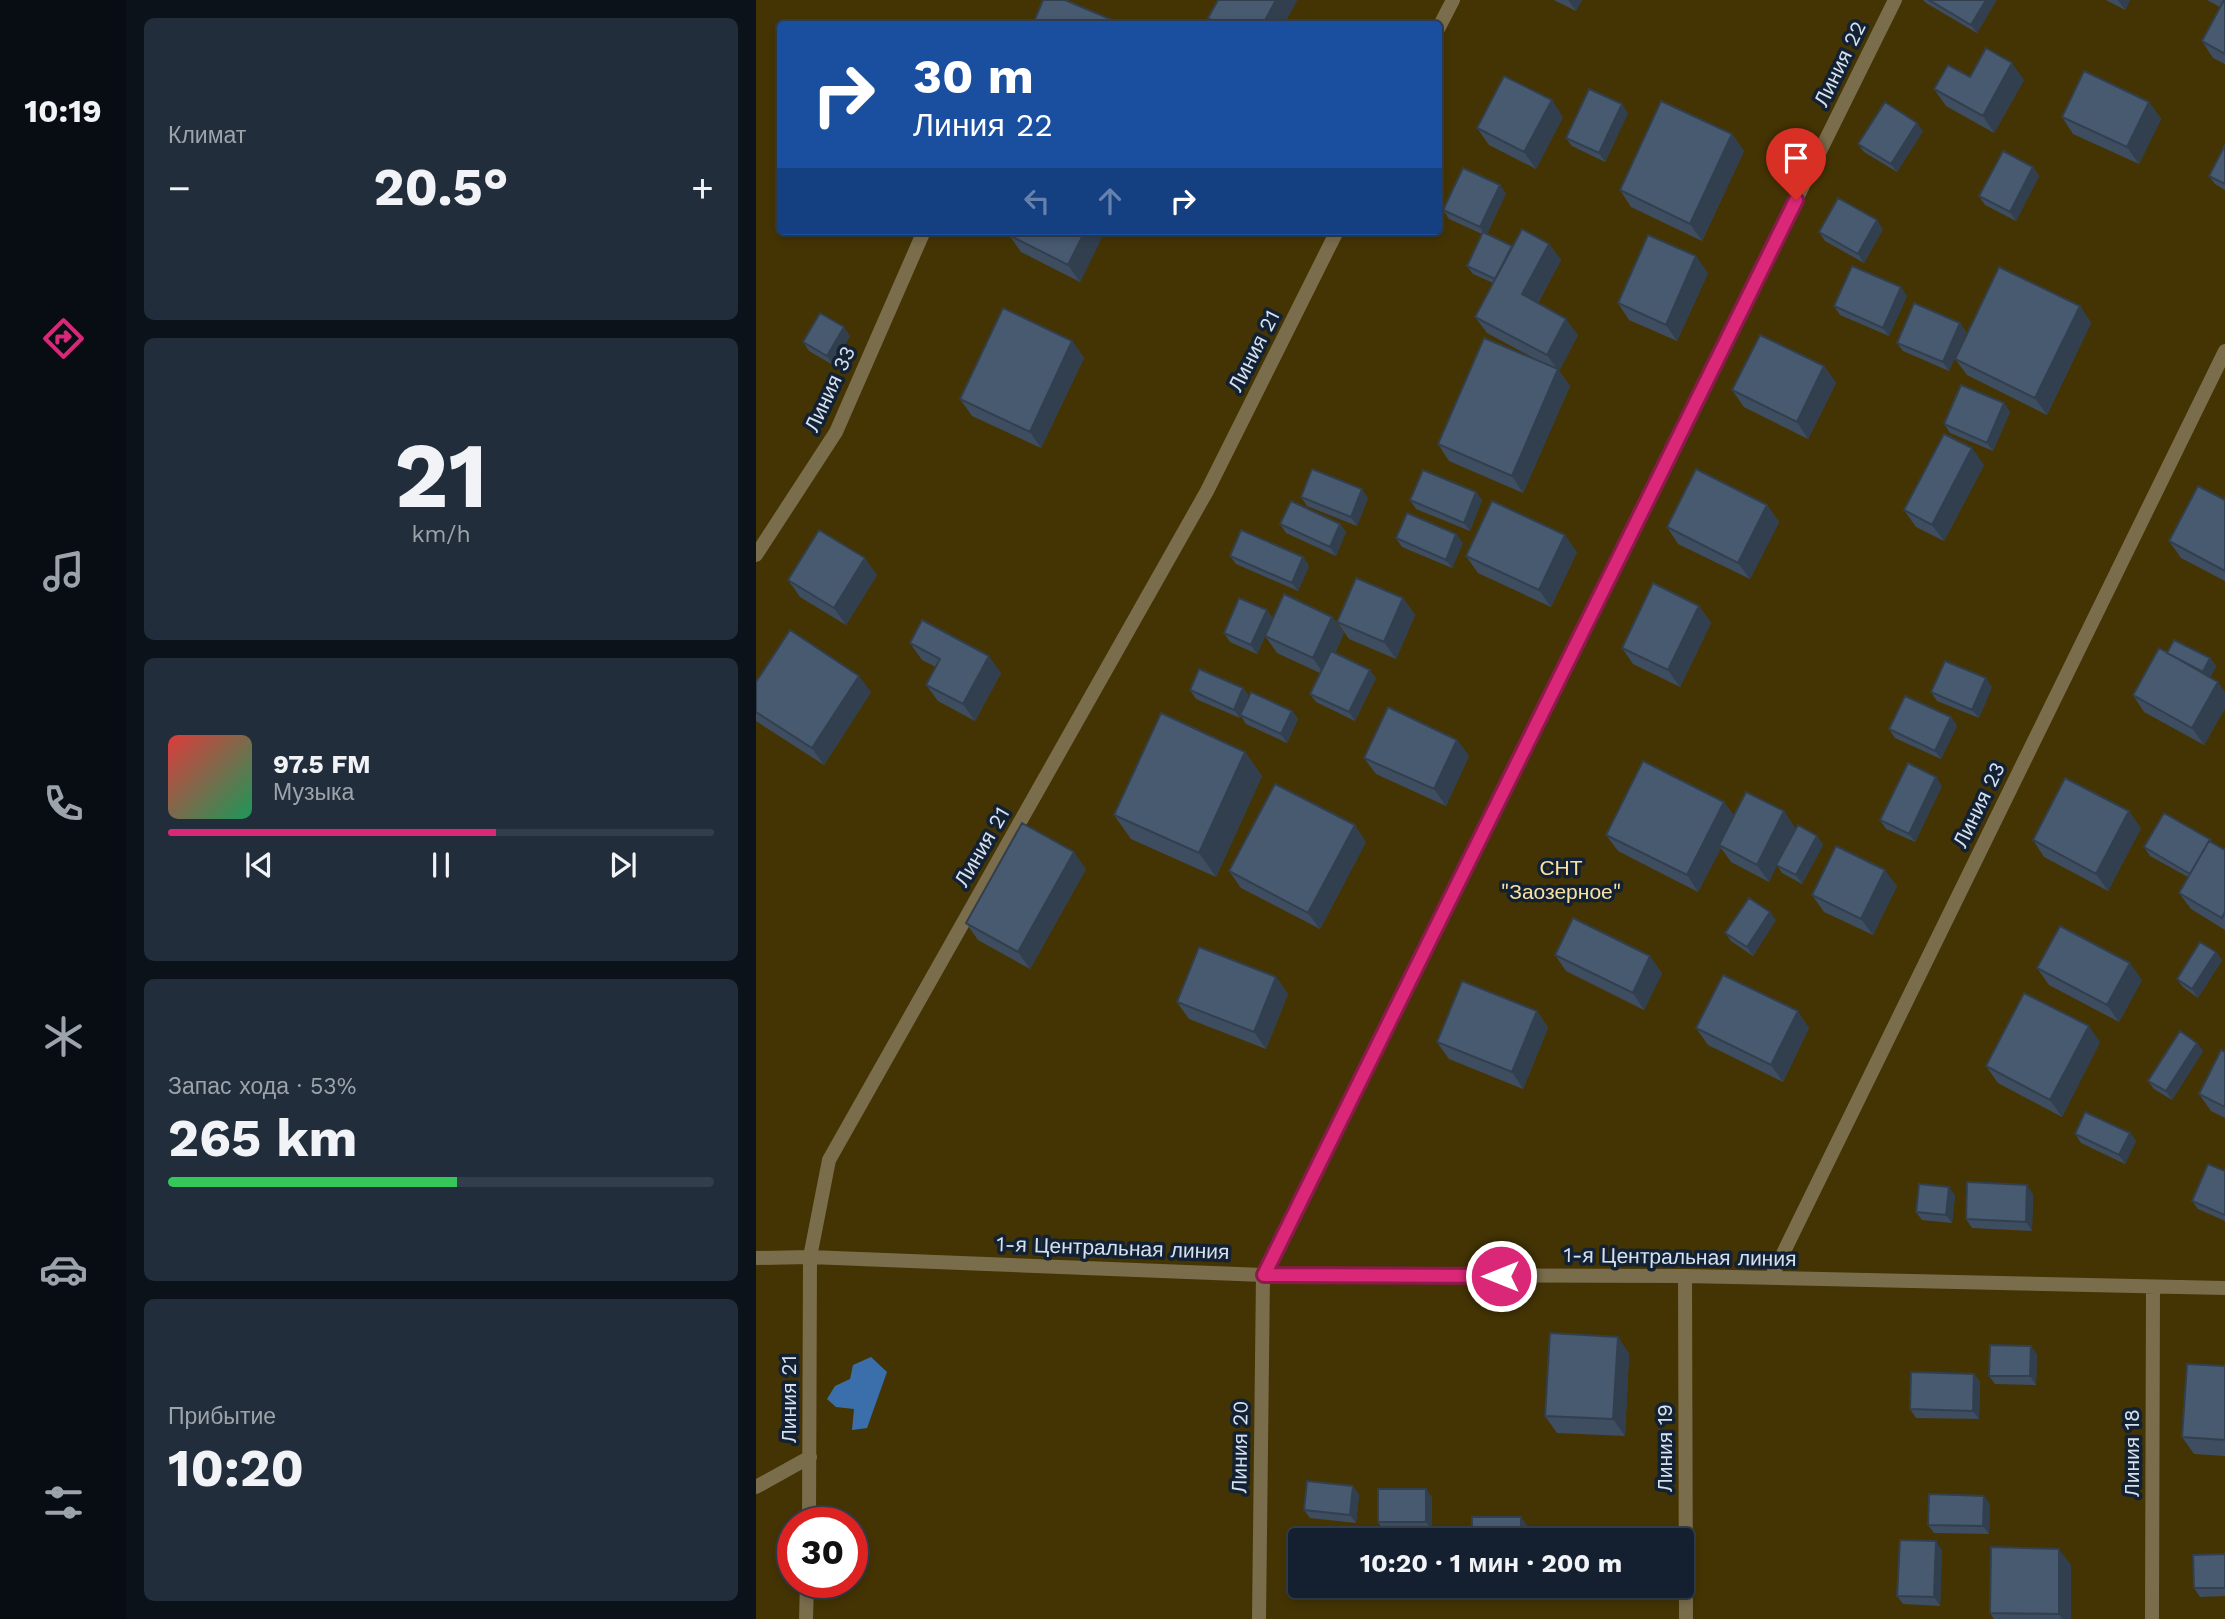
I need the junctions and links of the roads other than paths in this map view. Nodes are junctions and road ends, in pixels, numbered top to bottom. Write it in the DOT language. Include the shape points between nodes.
graph roads {
  1 [pos="1453,0"];
  2 [pos="1895,0"];
  3 [pos="1442,21"];
  4 [pos="922,235"];
  5 [pos="1336,235"];
  6 [pos="2225,351"];
  7 [pos="756,555"];
  8 [pos="810,1257"];
  9 [pos="756,1258"];
  10 [pos="1264,1275"];
  11 [pos="1685,1276"];
  12 [pos="1770,1278"];
  13 [pos="2153,1287"];
  14 [pos="2225,1288"];
  15 [pos="810,1457"];
  16 [pos="756,1487"];
  17 [pos="809,1507"];
  18 [pos="807,1598"];
  19 [pos="806,1619"];
  20 [pos="1259,1619"];
  21 [pos="1686,1619"];
  22 [pos="2152,1619"];
  1 -- 3 [label="street"];
  2 -- 10 [label="street, Линия 22"];
  4 -- 7 [label="street, Линия 33" via="836,432"];
  5 -- 8 [label="street, Линия 21" via="1207,491 829,1160"];
  6 -- 12 [label="street, Линия 23"];
  8 -- 9 [label="street, 1-я Центральная линия"];
  8 -- 10 [label="street, 1-я Центральная линия"];
  8 -- 15 [label="street, Линия 21"];
  10 -- 11 [label="street, 1-я Центральная линия"];
  10 -- 20 [label="street, Линия 20"];
  11 -- 12 [label="street, 1-я Центральная линия"];
  11 -- 21 [label="street, Линия 19"];
  12 -- 13 [label="street, 1-я Центральная линия"];
  13 -- 14 [label="street, 1-я Центральная линия"];
  13 -- 22 [label="street, Линия 18"];
  15 -- 16 [label="street"];
  15 -- 17 [label="street, Линия 21"];
  18 -- 19 [label="street"];
}
